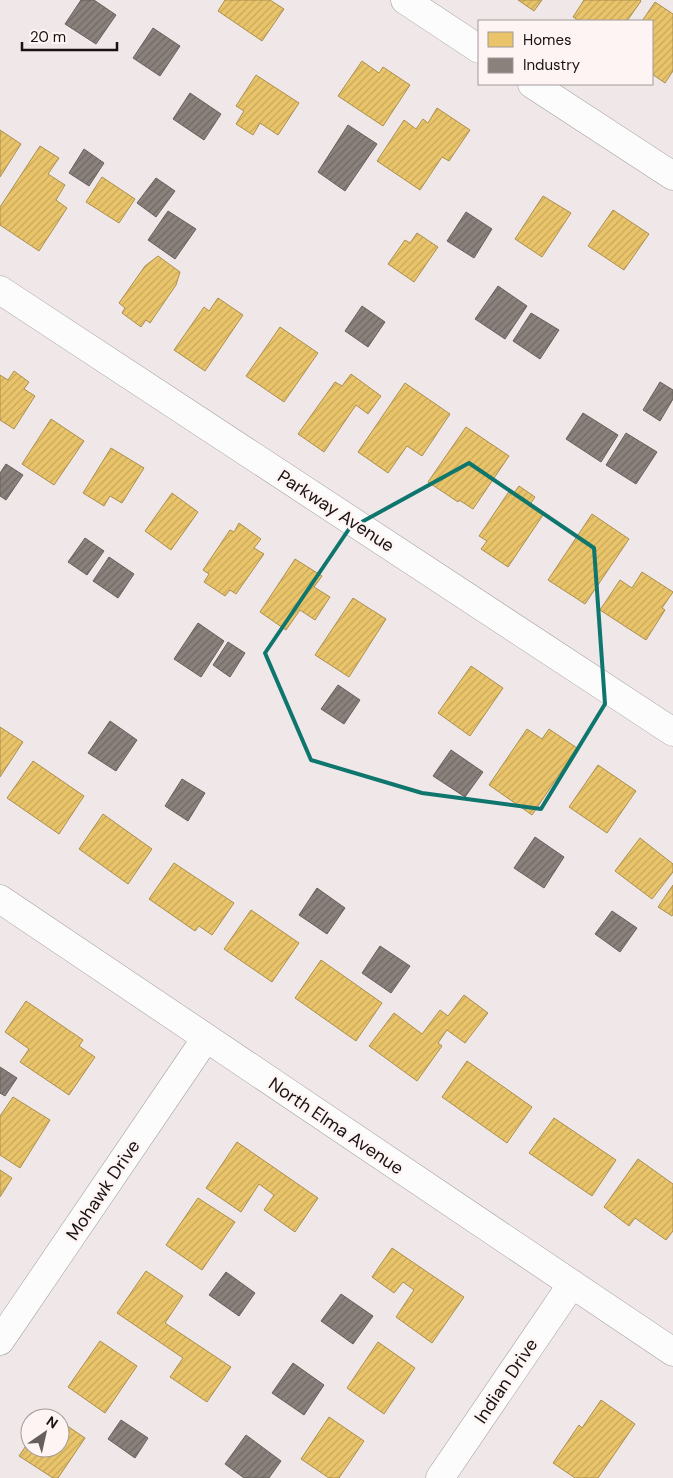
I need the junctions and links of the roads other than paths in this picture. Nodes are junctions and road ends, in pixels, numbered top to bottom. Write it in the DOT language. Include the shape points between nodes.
graph roads {
  1 [pos="405,0"];
  2 [pos="478,48"];
  3 [pos="534,85"];
  4 [pos="673,176"];
  5 [pos="0,290"];
  6 [pos="673,732"];
  7 [pos="0,900"];
  8 [pos="206,1038"];
  9 [pos="572,1284"];
  10 [pos="0,1341"];
  11 [pos="673,1352"];
  12 [pos="440,1478"];
  1 -- 2 [label="street"];
  3 -- 4 [label="street"];
  5 -- 6 [label="street, Parkway Avenue"];
  7 -- 8 [label="street, North Elma Avenue"];
  8 -- 9 [label="street, North Elma Avenue"];
  8 -- 10 [label="street, Mohawk Drive"];
  9 -- 11 [label="street, North Elma Avenue"];
  9 -- 12 [label="street, Indian Drive"];
}
